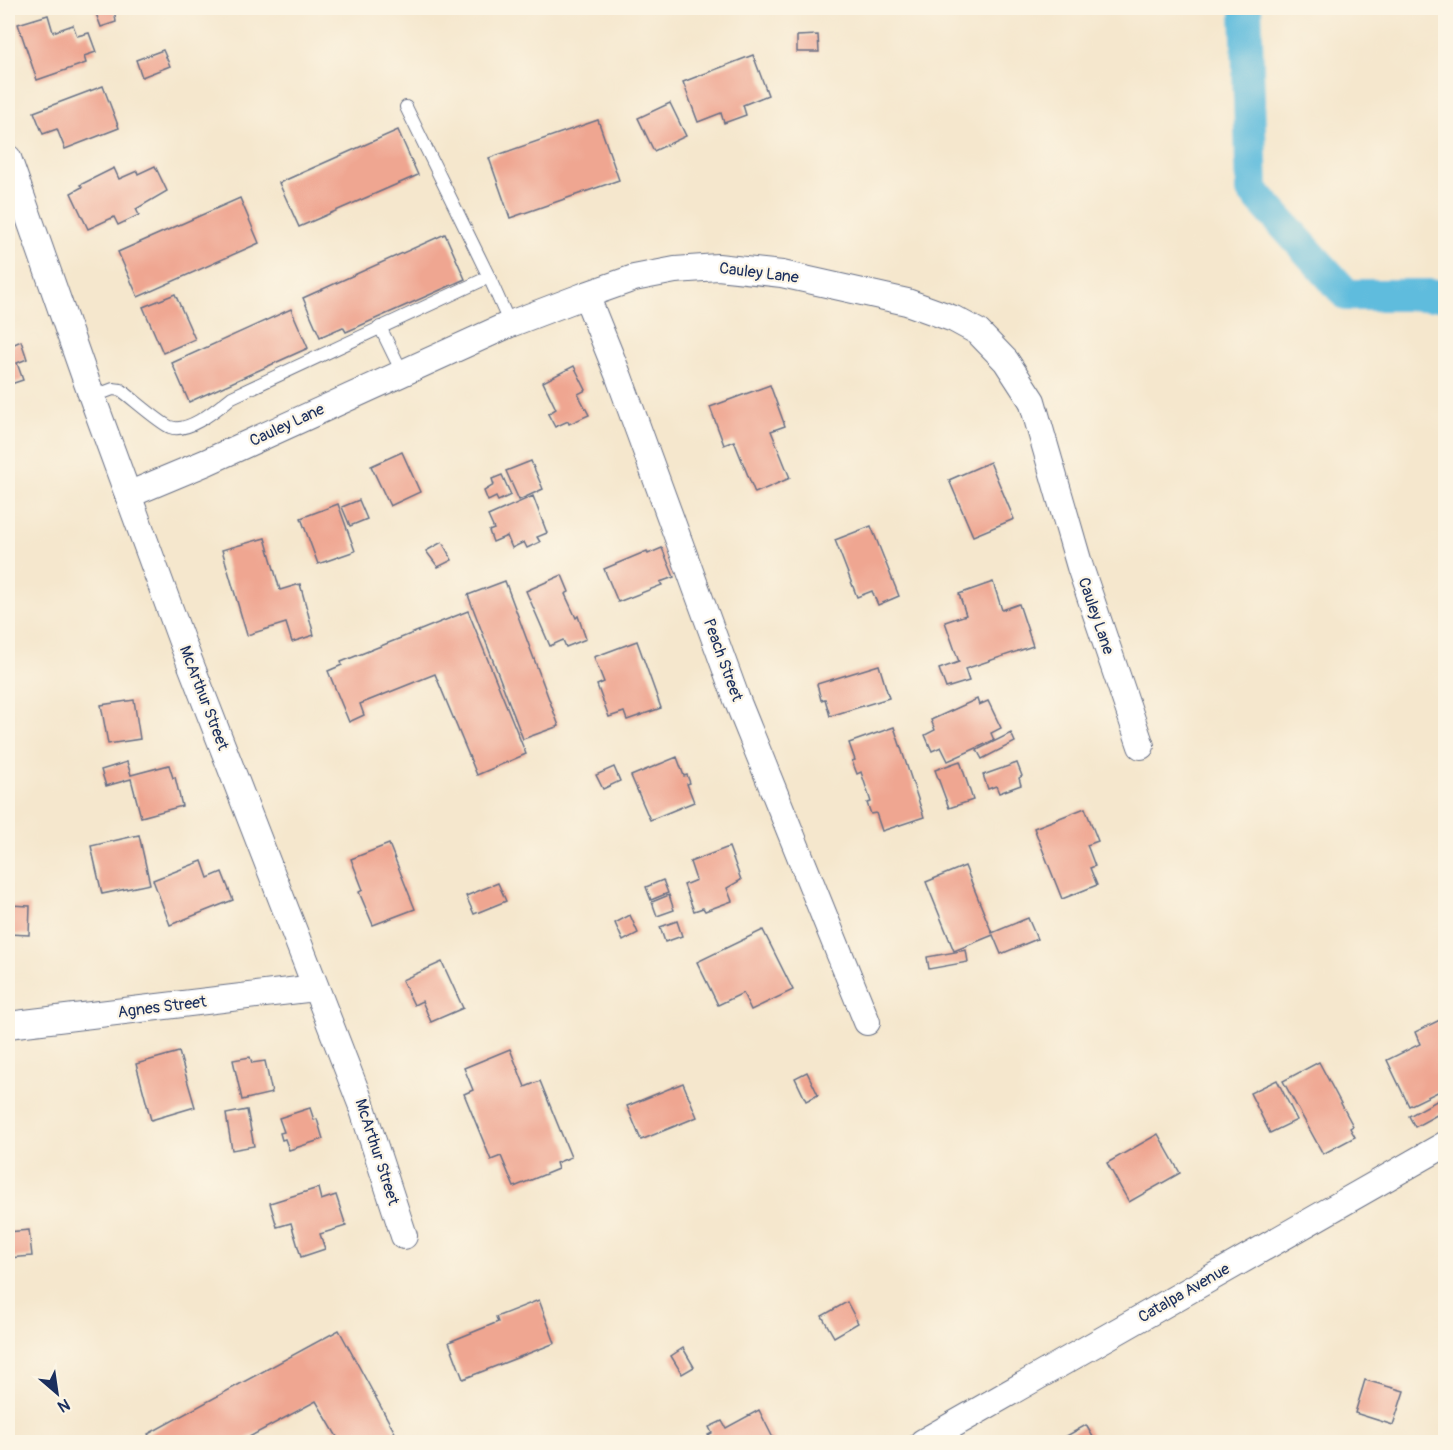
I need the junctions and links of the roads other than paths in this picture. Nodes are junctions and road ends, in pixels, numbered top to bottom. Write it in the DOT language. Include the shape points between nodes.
graph roads {
  1 [pos="406,107"];
  2 [pos="8,158"];
  3 [pos="489,277"];
  4 [pos="586,295"];
  5 [pos="510,324"];
  6 [pos="380,327"];
  7 [pos="404,374"];
  8 [pos="92,398"];
  9 [pos="128,495"];
  10 [pos="1141,746"];
  11 [pos="315,988"];
  12 [pos="867,1022"];
  13 [pos="8,1025"];
  14 [pos="1446,1144"];
  15 [pos="404,1236"];
  16 [pos="923,1443"];
  1 -- 3 [label="lane"];
  2 -- 8 [label="street, McArthur Street"];
  3 -- 5 [label="lane"];
  3 -- 6 [label="lane"];
  4 -- 5 [label="street, Cauley Lane"];
  4 -- 10 [label="street, Cauley Lane" via="634,278 718,267 782,274 907,302 978,332 1006,361 1032,401 1080,567"];
  4 -- 12 [label="street, Peach Street" via="737,700"];
  5 -- 7 [label="street, Cauley Lane"];
  6 -- 7 [label="lane"];
  6 -- 8 [label="lane" via="232,397 183,427 171,427 121,390 113,389"];
  7 -- 9 [label="street, Cauley Lane"];
  8 -- 9 [label="street, McArthur Street"];
  9 -- 11 [label="street, McArthur Street"];
  11 -- 13 [label="street, Agnes Street"];
  11 -- 15 [label="street, McArthur Street" via="361,1104"];
  14 -- 16 [label="street, Catalpa Avenue"];
}
